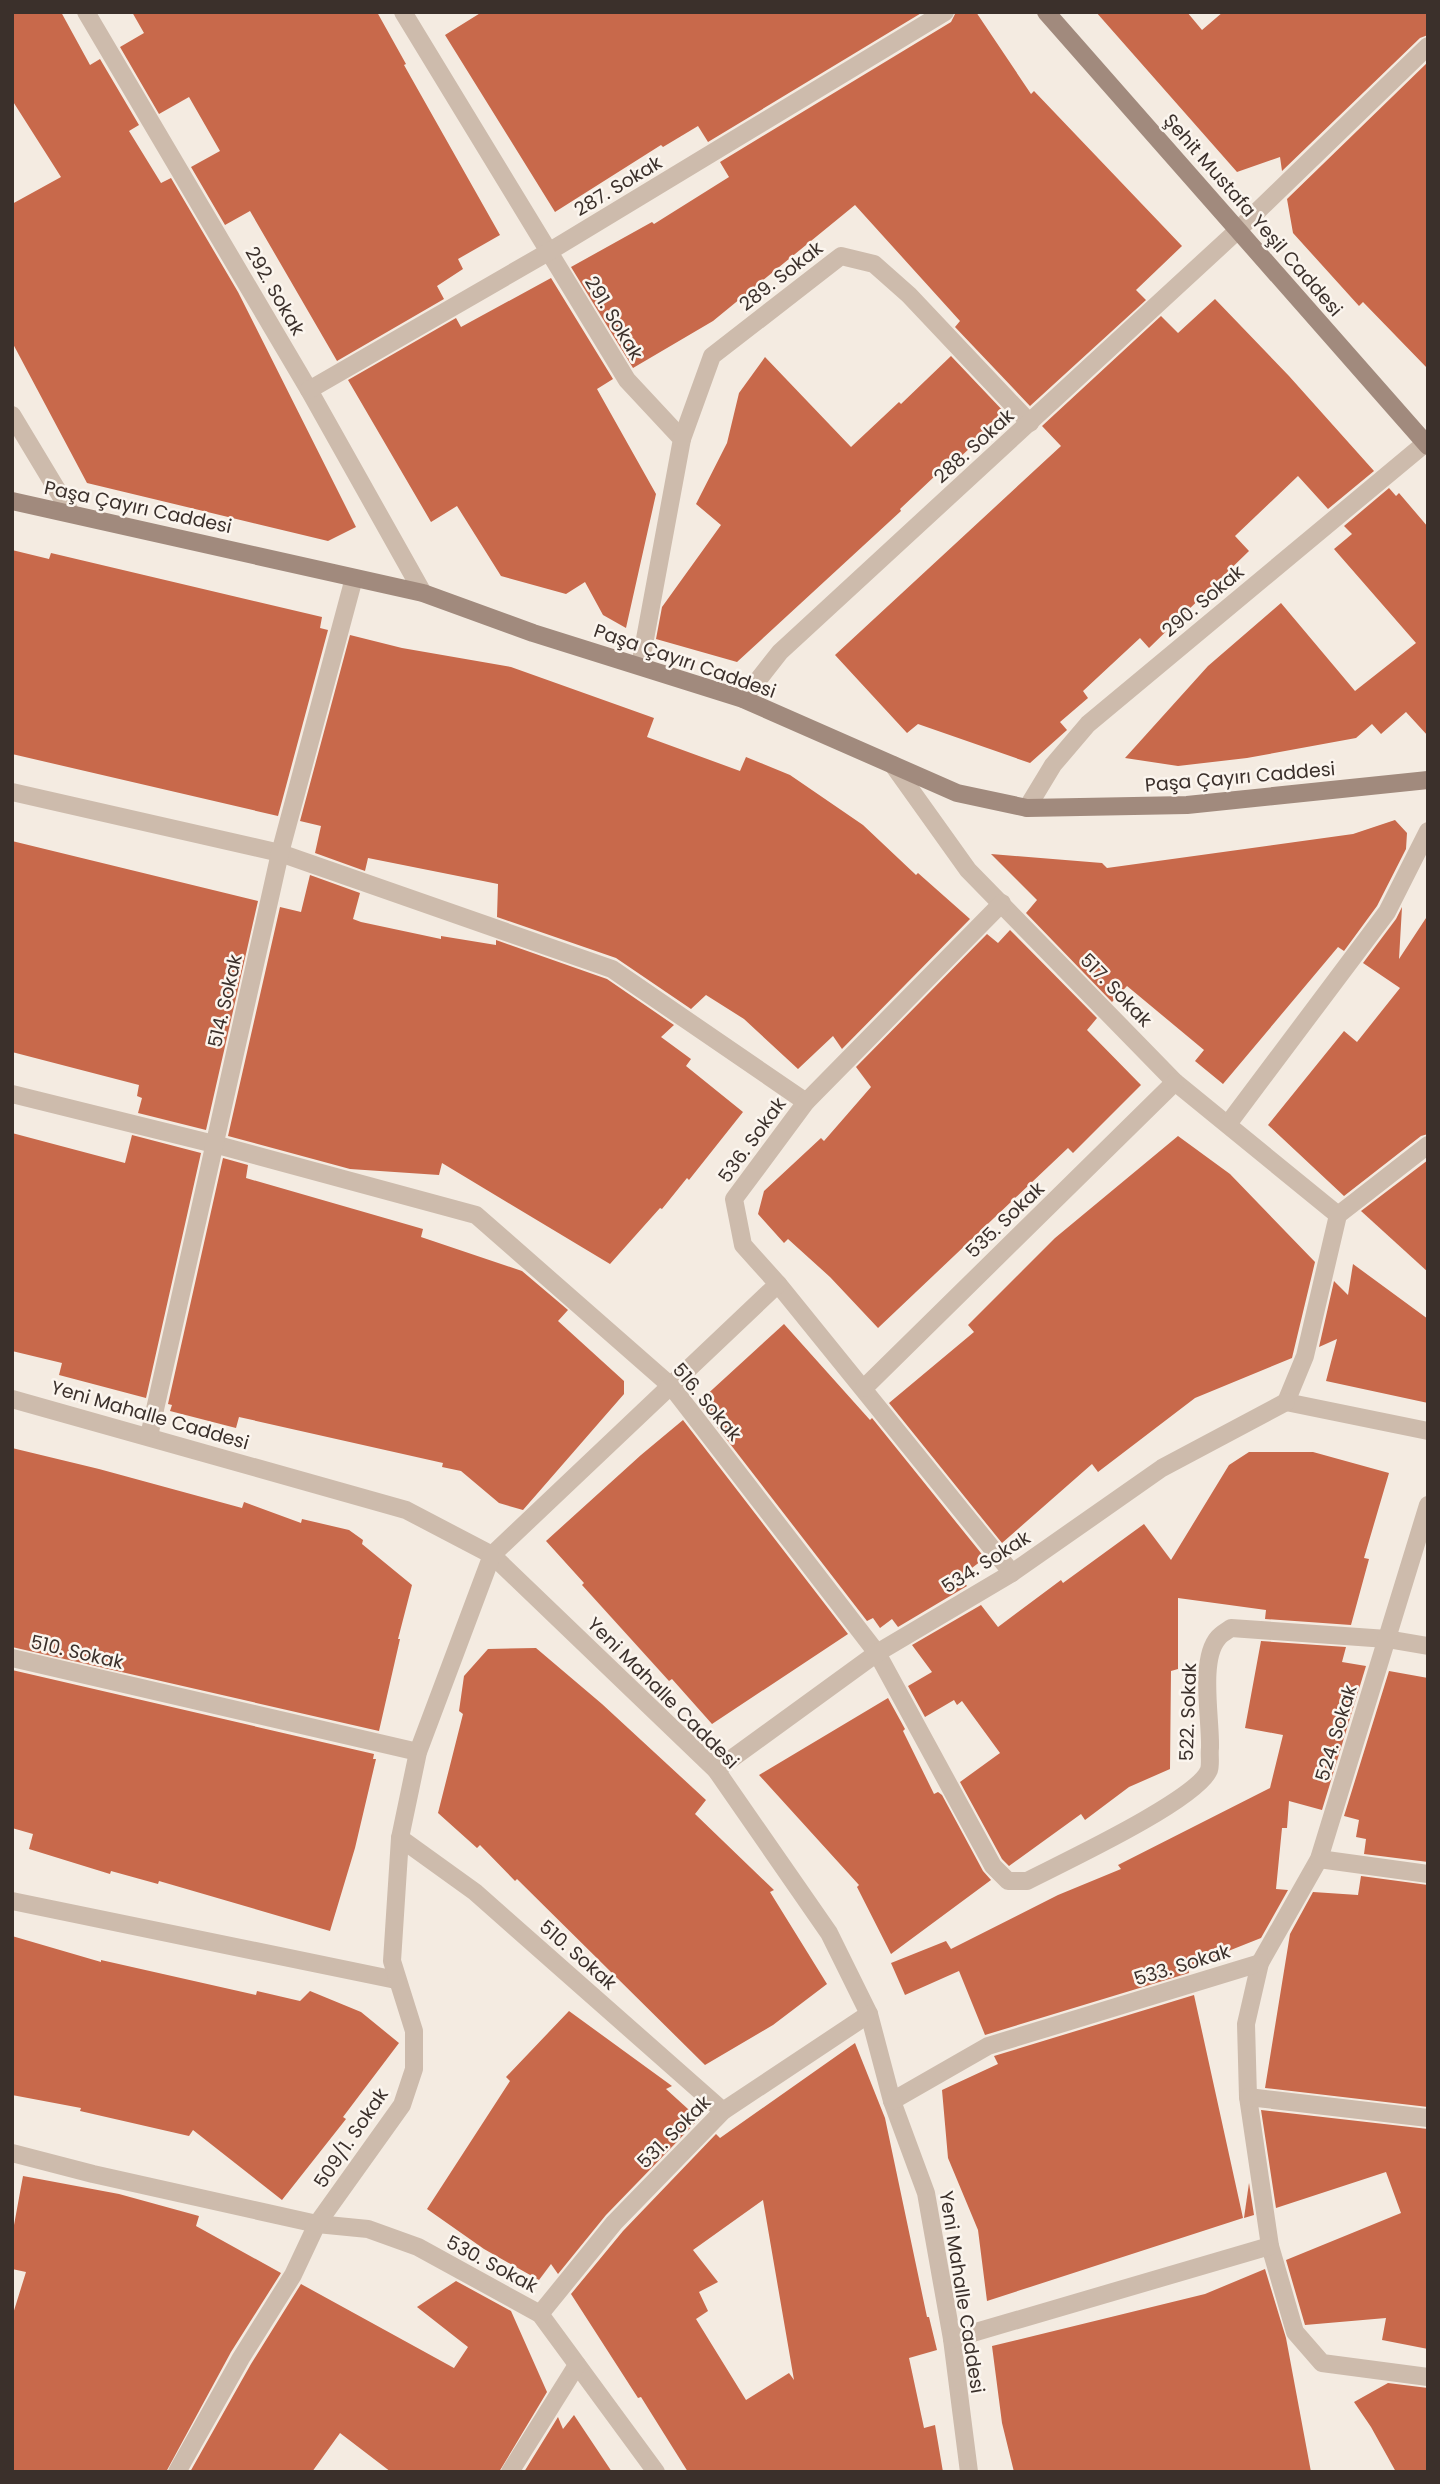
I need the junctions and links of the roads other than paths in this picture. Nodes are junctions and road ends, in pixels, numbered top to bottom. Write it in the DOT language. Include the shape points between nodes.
graph roads {
  1 [pos="86,12"];
  2 [pos="946,12"];
  3 [pos="1046,12"];
  4 [pos="404,13"];
  5 [pos="1428,46"];
  6 [pos="1238,230"];
  7 [pos="550,251"];
  8 [pos="309,390"];
  9 [pos="12,415"];
  10 [pos="1030,423"];
  11 [pos="682,439"];
  12 [pos="1427,443"];
  13 [pos="12,501"];
  14 [pos="71,513"];
  15 [pos="354,578"];
  16 [pos="423,593"];
  17 [pos="640,666"];
  18 [pos="743,699"];
  19 [pos="893,765"];
  20 [pos="1428,780"];
  21 [pos="12,792"];
  22 [pos="1027,808"];
  23 [pos="1428,831"];
  24 [pos="280,853"];
  25 [pos="1002,903"];
  26 [pos="1175,1082"];
  27 [pos="12,1094"];
  28 [pos="806,1102"];
  29 [pos="1228,1124"];
  30 [pos="214,1144"];
  31 [pos="1428,1146"];
  32 [pos="1338,1216"];
  33 [pos="778,1284"];
  34 [pos="671,1386"];
  35 [pos="864,1388"];
  36 [pos="12,1399"];
  37 [pos="1286,1402"];
  38 [pos="1428,1431"];
  39 [pos="149,1436"];
  40 [pos="1428,1505"];
  41 [pos="492,1555"];
  42 [pos="1012,1573"];
  43 [pos="1387,1639"];
  44 [pos="1428,1646"];
  45 [pos="877,1653"];
  46 [pos="12,1658"];
  47 [pos="418,1752"];
  48 [pos="716,1770"];
  49 [pos="400,1838"];
  50 [pos="1319,1859"];
  51 [pos="1428,1874"];
  52 [pos="1008,1881"];
  53 [pos="12,1901"];
  54 [pos="1261,1963"];
  55 [pos="396,1980"];
  56 [pos="869,2014"];
  57 [pos="1248,2097"];
  58 [pos="891,2101"];
  59 [pos="723,2111"];
  60 [pos="1428,2118"];
  61 [pos="12,2153"];
  62 [pos="317,2224"];
  63 [pos="1270,2246"];
  64 [pos="540,2314"];
  65 [pos="952,2339"];
  66 [pos="577,2365"];
  67 [pos="1428,2376"];
  68 [pos="177,2472"];
  69 [pos="510,2472"];
  70 [pos="656,2472"];
  71 [pos="969,2472"];
  1 -- 8 [label="street, 292. Sokak"];
  2 -- 7 [label="street, 287. Sokak"];
  3 -- 6 [label="street, Şehit Mustafa Yeşil Caddesi"];
  4 -- 7 [label="street, 291. Sokak"];
  5 -- 6 [label="street, 288. Sokak"];
  6 -- 10 [label="street, 288. Sokak"];
  6 -- 12 [label="street, Şehit Mustafa Yeşil Caddesi"];
  7 -- 8 [label="street, 287. Sokak"];
  7 -- 11 [label="street, 291. Sokak" via="627,380"];
  8 -- 16 [label="street, 292. Sokak"];
  9 -- 14 [label="street"];
  10 -- 11 [label="street, 289. Sokak" via="874,264 841,256 712,356"];
  10 -- 18 [label="street, 288. Sokak" via="780,652"];
  11 -- 17 [label="street"];
  12 -- 22 [label="street, 290. Sokak" via="1088,724 1053,765"];
  13 -- 14 [label="street, Paşa Çayırı Caddesi"];
  14 -- 15 [label="street, Paşa Çayırı Caddesi"];
  15 -- 16 [label="street, Paşa Çayırı Caddesi"];
  15 -- 24 [label="street, 514. Sokak"];
  16 -- 17 [label="street, Paşa Çayırı Caddesi"];
  17 -- 18 [label="street, Paşa Çayırı Caddesi"];
  18 -- 19 [label="street, Paşa Çayırı Caddesi"];
  19 -- 22 [label="street, Paşa Çayırı Caddesi" via="957,793"];
  19 -- 25 [label="street, 517. Sokak" via="968,870"];
  20 -- 22 [label="street, Paşa Çayırı Caddesi" via="1187,805"];
  21 -- 24 [label="street"];
  23 -- 29 [label="street" via="1387,912"];
  24 -- 28 [label="street" via="612,969"];
  24 -- 30 [label="street, 514. Sokak"];
  25 -- 26 [label="street, 517. Sokak"];
  25 -- 28 [label="street, 536. Sokak"];
  26 -- 29 [label="street, 517. Sokak"];
  26 -- 35 [label="street, 535. Sokak"];
  27 -- 30 [label="street, 516. Sokak"];
  28 -- 33 [label="street, 536. Sokak" via="734,1199 743,1245"];
  29 -- 32 [label="street, 517. Sokak"];
  30 -- 34 [label="street, 516. Sokak" via="476,1215"];
  30 -- 39 [label="street, 514. Sokak"];
  31 -- 32 [label="street"];
  32 -- 37 [label="street" via="1305,1356"];
  33 -- 34 [label="street"];
  33 -- 35 [label="street"];
  34 -- 41 [label="street"];
  34 -- 45 [label="street, 516. Sokak"];
  35 -- 42 [label="street"];
  36 -- 39 [label="street, Yeni Mahalle Caddesi"];
  37 -- 38 [label="street"];
  37 -- 42 [label="street, 534. Sokak" via="1162,1468"];
  39 -- 41 [label="street, Yeni Mahalle Caddesi" via="405,1510"];
  40 -- 43 [label="street, 524. Sokak"];
  41 -- 47 [label="street, 509/1. Sokak"];
  41 -- 48 [label="street, Yeni Mahalle Caddesi"];
  42 -- 45 [label="street, 534. Sokak"];
  43 -- 44 [label="street, 522. Sokak"];
  43 -- 50 [label="street, 524. Sokak"];
  43 -- 52 [label="street, 522. Sokak" via="1231,1628 1217,1638 1211,1654 1209,1770 1190,1792 1027,1881"];
  45 -- 48 [label="street, 534. Sokak"];
  45 -- 52 [label="street, 516. Sokak" via="993,1866"];
  46 -- 47 [label="street, 510. Sokak"];
  47 -- 49 [label="street, 509/1. Sokak"];
  48 -- 56 [label="street, Yeni Mahalle Caddesi" via="829,1933"];
  49 -- 55 [label="street, 509/1. Sokak" via="392,1961"];
  49 -- 59 [label="street, 510. Sokak" via="475,1892"];
  50 -- 51 [label="street"];
  50 -- 54 [label="street, 524. Sokak"];
  53 -- 55 [label="street"];
  54 -- 57 [label="street, 533. Sokak" via="1246,2024"];
  54 -- 58 [label="street, 533. Sokak" via="988,2046"];
  55 -- 62 [label="street, 509/1. Sokak" via="414,2031 414,2069 402,2105"];
  56 -- 58 [label="street, Yeni Mahalle Caddesi"];
  56 -- 59 [label="street, 531. Sokak"];
  57 -- 60 [label="street"];
  57 -- 63 [label="street, 533. Sokak"];
  58 -- 65 [label="street, Yeni Mahalle Caddesi" via="926,2193"];
  59 -- 64 [label="street, 531. Sokak" via="614,2223"];
  61 -- 62 [label="street, 530. Sokak"];
  62 -- 64 [label="street, 530. Sokak" via="368,2229 418,2248"];
  62 -- 68 [label="street, 509/1. Sokak" via="293,2276"];
  63 -- 65 [label="street"];
  63 -- 67 [label="street, 533. Sokak" via="1295,2332 1322,2363"];
  64 -- 66 [label="street, 530. Sokak"];
  65 -- 71 [label="street, Yeni Mahalle Caddesi"];
  66 -- 69 [label="street"];
  66 -- 70 [label="street, 530. Sokak"];
}
